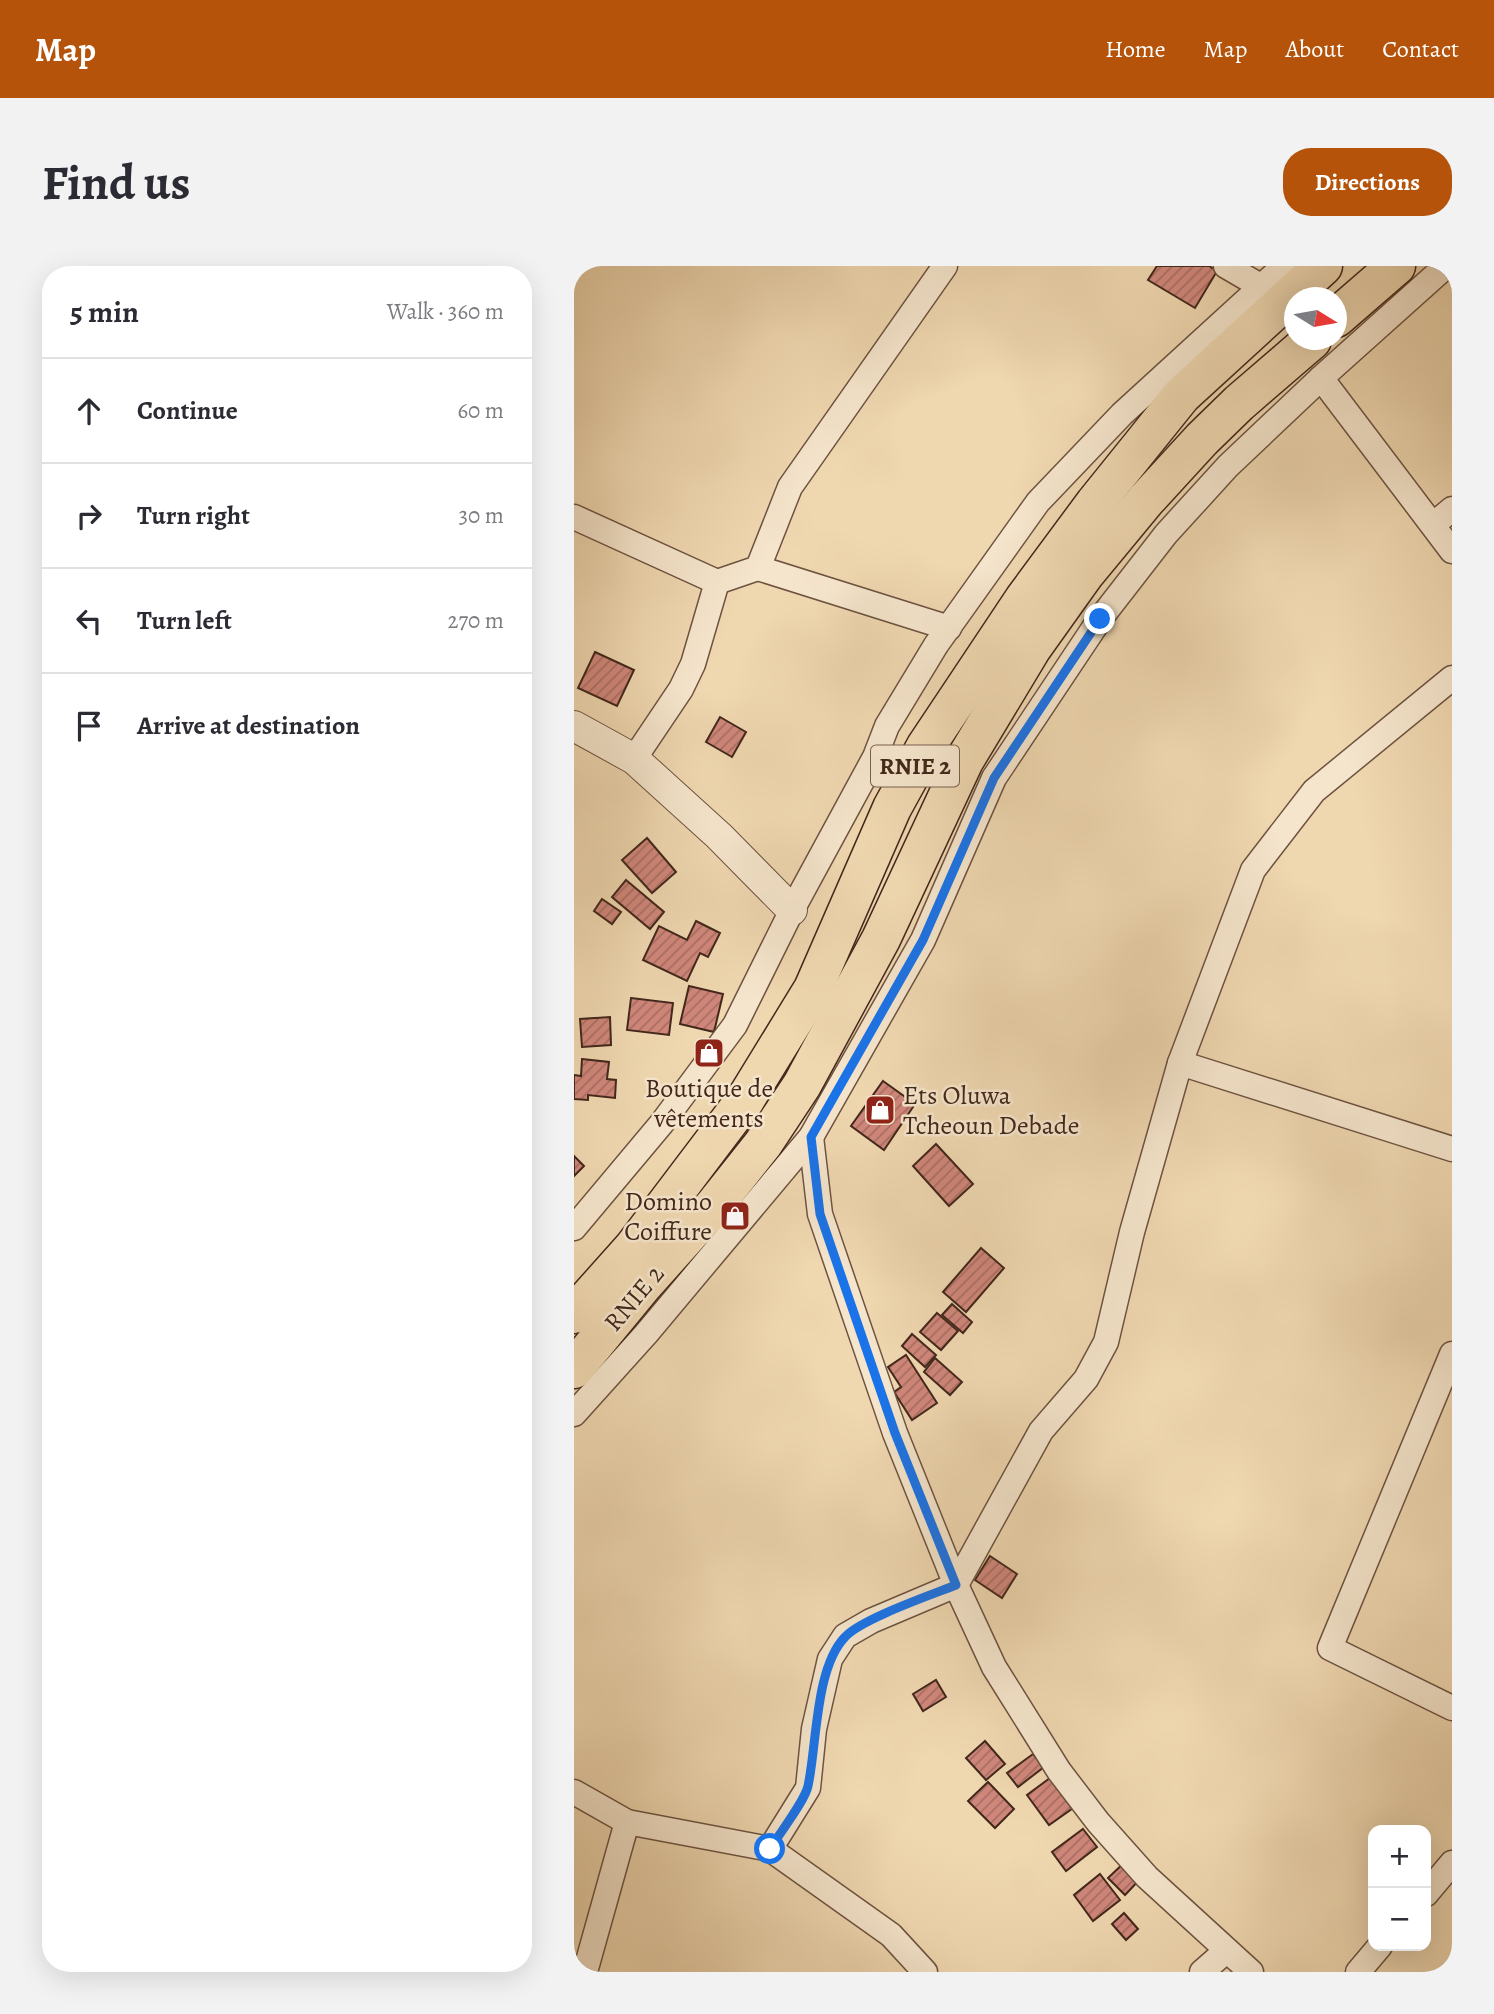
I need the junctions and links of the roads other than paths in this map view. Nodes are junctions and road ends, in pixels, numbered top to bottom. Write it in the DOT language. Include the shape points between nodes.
graph roads {
  1 [pos="945,266"];
  2 [pos="1226,266"];
  3 [pos="1284,266"];
  4 [pos="1323,266"];
  5 [pos="1396,266"];
  6 [pos="1446,266"];
  7 [pos="1262,287"];
  8 [pos="1347,308"];
  9 [pos="1301,350"];
  10 [pos="1321,378"];
  11 [pos="1452,509"];
  12 [pos="574,517"];
  13 [pos="1433,525"];
  14 [pos="1452,551"];
  15 [pos="758,568"];
  16 [pos="717,582"];
  17 [pos="948,628"];
  18 [pos="1452,678"];
  19 [pos="574,726"];
  20 [pos="634,759"];
  21 [pos="792,910"];
  22 [pos="1180,1063"];
  23 [pos="811,1137"];
  24 [pos="1452,1149"];
  25 [pos="574,1228"];
  26 [pos="574,1314"];
  27 [pos="1452,1354"];
  28 [pos="574,1369"];
  29 [pos="574,1414"];
  30 [pos="956,1585"];
  31 [pos="1452,1708"];
  32 [pos="574,1792"];
  33 [pos="627,1822"];
  34 [pos="770,1849"];
  35 [pos="1452,1863"];
  36 [pos="1431,1888"];
  37 [pos="1226,1951"];
  38 [pos="1376,1951"];
  39 [pos="585,1972"];
  40 [pos="925,1972"];
  41 [pos="1202,1972"];
  42 [pos="1251,1972"];
  43 [pos="1358,1972"];
  1 -- 15 [label="street" via="790,487"];
  2 -- 7 [label="street"];
  3 -- 7 [label="street"];
  4 -- 26 [label="highway, RNIE 2 / RNIE 2" via="1182,395 1024,599 926,746 892,808 813,989 745,1100 633,1248"];
  5 -- 8 [label="highway"];
  6 -- 10 [label="street"];
  7 -- 17 [label="street" via="1122,414 1038,502"];
  9 -- 28 [label="highway, RNIE 2 / RNIE 2" via="1221,421 1146,500 1039,638 964,761 881,939 802,1085 713,1207"];
  10 -- 13 [label="street"];
  10 -- 23 [label="street" via="1166,534 1092,630 994,778 923,940"];
  11 -- 13 [label="street"];
  12 -- 16 [label="street"];
  13 -- 14 [label="street"];
  15 -- 16 [label="street"];
  15 -- 17 [label="street"];
  16 -- 20 [label="street" via="681,689"];
  17 -- 21 [label="street" via="887,726 875,757"];
  18 -- 22 [label="street" via="1314,791 1253,870"];
  19 -- 20 [label="street"];
  20 -- 21 [label="street"];
  21 -- 25 [label="street" via="735,1025 662,1123"];
  22 -- 24 [label="street"];
  22 -- 30 [label="street" via="1106,1342 1086,1380 1041,1430"];
  23 -- 29 [label="street"];
  23 -- 30 [label="street" via="820,1214 895,1433"];
  27 -- 31 [label="street" via="1330,1648"];
  30 -- 34 [label="street" via="845,1636 830,1659 814,1729 808,1788"];
  30 -- 37 [label="street" via="995,1667 1059,1771 1147,1877"];
  32 -- 33 [label="street"];
  33 -- 34 [label="street"];
  33 -- 39 [label="street"];
  34 -- 40 [label="street" via="891,1935"];
  35 -- 36 [label="street"];
  37 -- 41 [label="street"];
  37 -- 42 [label="street"];
  38 -- 43 [label="street"];
}
